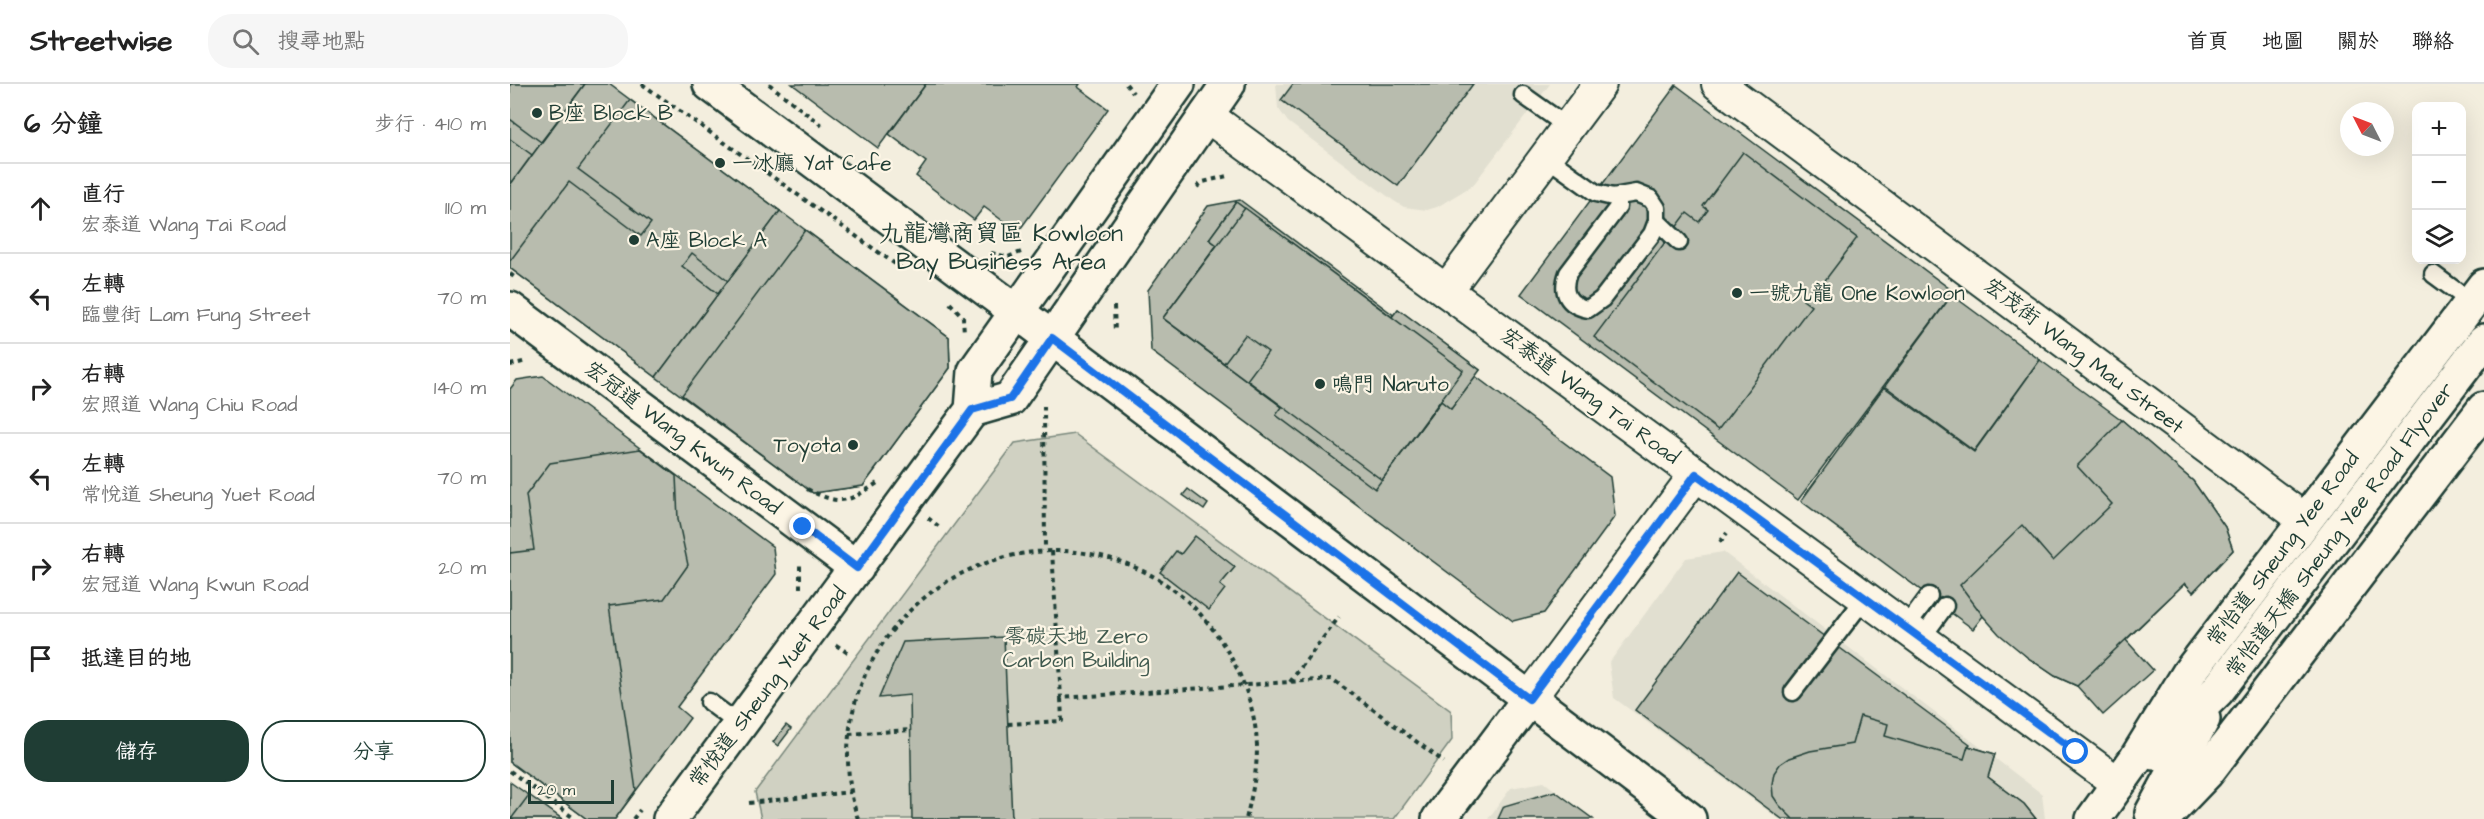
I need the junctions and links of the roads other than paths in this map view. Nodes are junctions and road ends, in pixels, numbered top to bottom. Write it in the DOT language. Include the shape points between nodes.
graph roads {
  1 [pos="710,84"];
  2 [pos="1228,84"];
  3 [pos="1600,84"];
  4 [pos="1718,84"];
  5 [pos="1171,86"];
  6 [pos="1523,94"];
  7 [pos="1206,115"];
  8 [pos="1568,127"];
  9 [pos="1546,157"];
  10 [pos="1615,196"];
  11 [pos="1657,221"];
  12 [pos="1679,242"];
  13 [pos="2433,274"];
  14 [pos="1446,291"];
  15 [pos="2478,294"];
  16 [pos="1016,311"];
  17 [pos="511,312"];
  18 [pos="1052,338"];
  19 [pos="2484,341"];
  20 [pos="972,410"];
  21 [pos="2484,410"];
  22 [pos="1696,474"];
  23 [pos="2305,520"];
  24 [pos="857,568"];
  25 [pos="1929,596"];
  26 [pos="1865,598"];
  27 [pos="1945,606"];
  28 [pos="1913,633"];
  29 [pos="2217,691"];
  30 [pos="1793,692"];
  31 [pos="1529,699"];
  32 [pos="709,702"];
  33 [pos="740,725"];
  34 [pos="2119,784"];
  35 [pos="670,819"];
  36 [pos="1439,819"];
  37 [pos="1689,819"];
  38 [pos="2093,819"];
  39 [pos="2151,819"];
  40 [pos="2162,819"];
  1 -- 16 [label="main road"];
  2 -- 7 [label="main road"];
  3 -- 8 [label="street"];
  4 -- 23 [label="street, 宏茂街 Wang Mau Street"];
  5 -- 16 [label="main road"];
  6 -- 8 [label="lane"];
  7 -- 14 [label="street, 宏泰道 Wang Tai Road"];
  7 -- 18 [label="main road"];
  8 -- 9 [label="street"];
  9 -- 10 [label="lane" via="1596,193"];
  9 -- 14 [label="street"];
  10 -- 11 [label="lane" via="1643,194 1658,208"];
  10 -- 11 [label="lane" via="1618,207 1565,282 1568,299 1578,307 1588,309 1602,299 1652,234"];
  11 -- 12 [label="lane"];
  13 -- 15 [label="lane"];
  14 -- 22 [label="street, 宏泰道 Wang Tai Road"];
  15 -- 23 [label="main road, 常怡道 Sheung Yee Road"];
  16 -- 18 [label="main road"];
  16 -- 20 [label="main road" via="975,371"];
  17 -- 24 [label="main road, 宏冠道 Wang Kwun Road"];
  18 -- 20 [label="main road" via="1010,399"];
  18 -- 31 [label="main road"];
  19 -- 29 [label="main road, 常怡道天橋 Sheung Yee Road Flyover"];
  20 -- 24 [label="main road, 常悅道 Sheung Yuet Road"];
  21 -- 40 [label="main road" via="2207,772"];
  22 -- 26 [label="street, 宏泰道 Wang Tai Road"];
  22 -- 31 [label="street"];
  23 -- 34 [label="main road, 常怡道 Sheung Yee Road" via="2189,673"];
  24 -- 33 [label="main road, 常悅道 Sheung Yuet Road"];
  25 -- 28 [label="lane"];
  26 -- 28 [label="street, 宏泰道 Wang Tai Road"];
  26 -- 30 [label="lane"];
  27 -- 28 [label="lane"];
  28 -- 34 [label="street, 宏泰道 Wang Tai Road"];
  29 -- 34 [label="main road, 常怡道天橋 Sheung Yee Road Flyover"];
  29 -- 39 [label="main road, 常怡道天橋 Sheung Yee Road Flyover"];
  31 -- 36 [label="main road"];
  31 -- 37 [label="main road"];
  32 -- 33 [label="lane"];
  33 -- 35 [label="main road, 常悅道 Sheung Yuet Road"];
  34 -- 38 [label="main road, 常怡道 Sheung Yee Road"];
}
